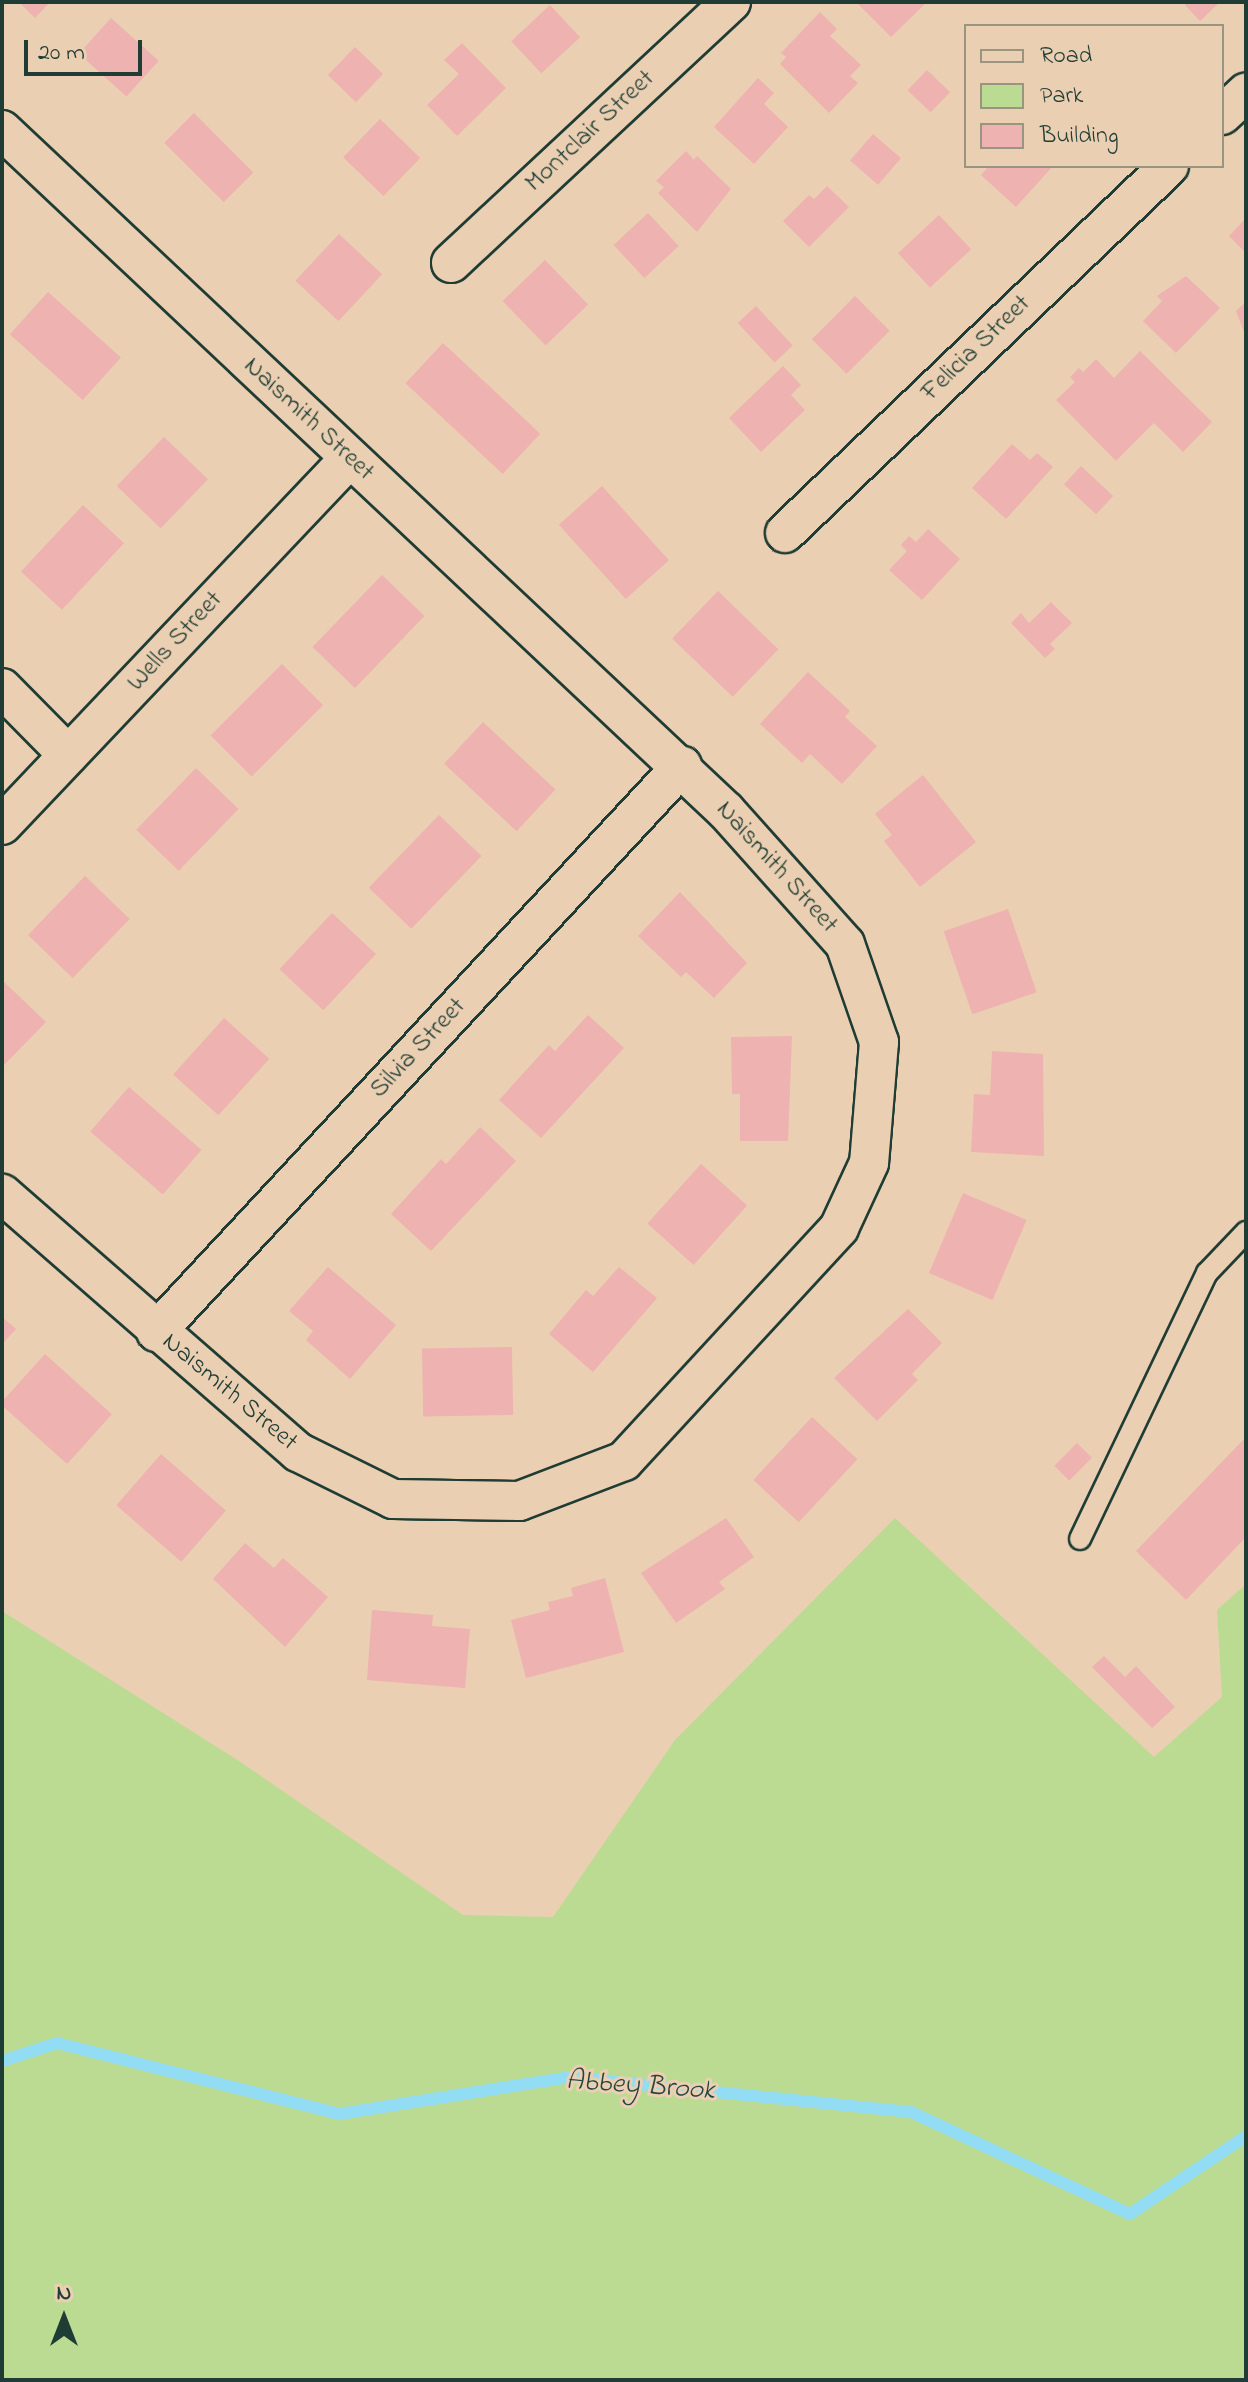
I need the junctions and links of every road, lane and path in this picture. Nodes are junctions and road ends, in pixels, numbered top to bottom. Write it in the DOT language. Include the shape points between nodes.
graph roads {
  1 [pos="731,2"];
  2 [pos="1246,93"];
  3 [pos="1224,113"];
  4 [pos="2,130"];
  5 [pos="1167,168"];
  6 [pos="451,263"];
  7 [pos="349,459"];
  8 [pos="785,533"];
  9 [pos="2,688"];
  10 [pos="68,755"];
  11 [pos="682,766"];
  12 [pos="2,825"];
  13 [pos="2,1194"];
  14 [pos="1246,1232"];
  15 [pos="156,1332"];
  16 [pos="1080,1539"];
  1 -- 6 [label="street, Montclair Street"];
  2 -- 3 [label="street"];
  4 -- 7 [label="street, Naismith Street"];
  5 -- 8 [label="street, Felicia Street"];
  7 -- 10 [label="street, Wells Street"];
  7 -- 11 [label="street, Naismith Street"];
  9 -- 10 [label="street"];
  10 -- 12 [label="street, Wells Street"];
  11 -- 15 [label="street, Silvia Street"];
  11 -- 15 [label="street, Naismith Street" via="845,944 879,1042 878,1057 869,1163 839,1228 624,1461 519,1501 393,1499 298,1452"];
  13 -- 15 [label="street, Naismith Street"];
  14 -- 16 [label="lane" via="1207,1273"];
}
